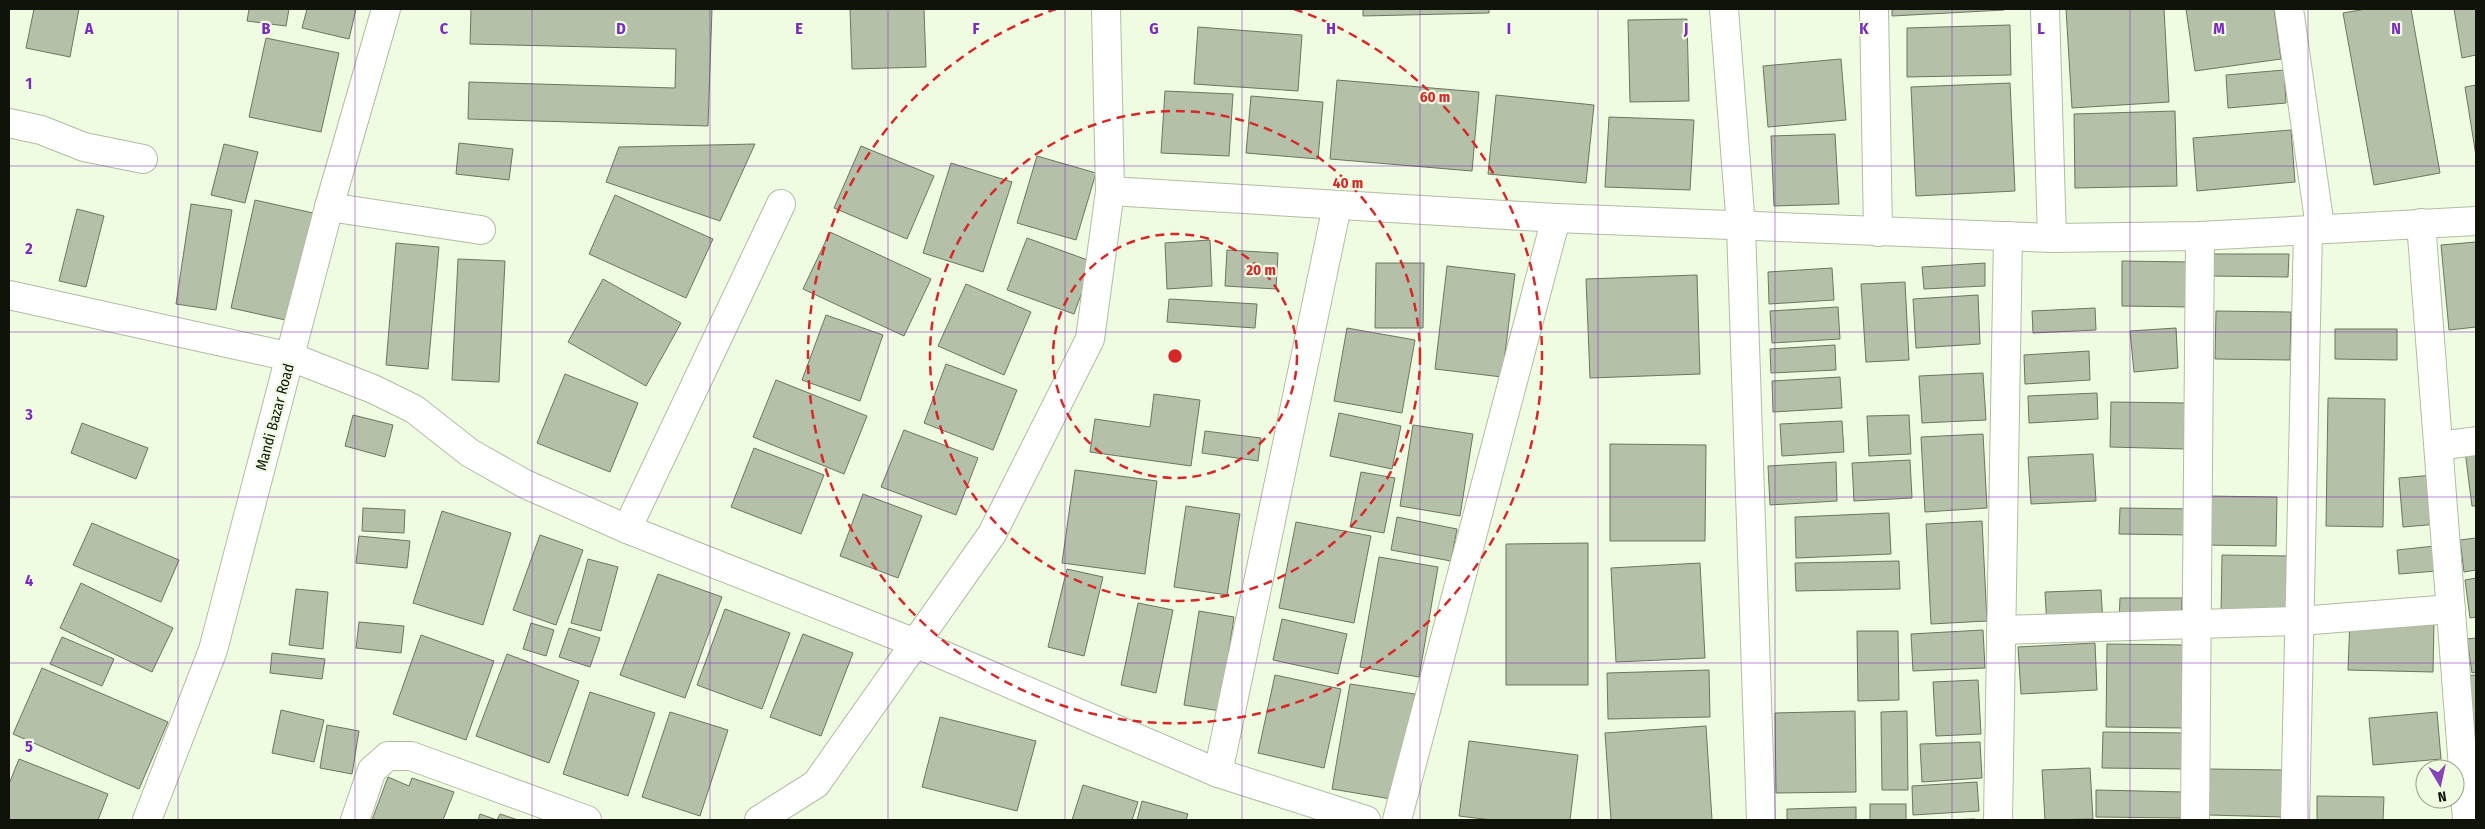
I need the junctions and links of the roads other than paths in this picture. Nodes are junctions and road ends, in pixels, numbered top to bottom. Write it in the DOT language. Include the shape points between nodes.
graph roads {
  1 [pos="386,9"];
  2 [pos="1106,9"];
  3 [pos="1724,9"];
  4 [pos="1874,9"];
  5 [pos="2044,9"];
  6 [pos="2289,9"];
  7 [pos="9,123"];
  8 [pos="144,159"];
  9 [pos="1110,191"];
  10 [pos="781,204"];
  11 [pos="1337,206"];
  12 [pos="329,207"];
  13 [pos="1556,218"];
  14 [pos="2476,220"];
  15 [pos="2421,223"];
  16 [pos="1741,227"];
  17 [pos="2314,229"];
  18 [pos="481,230"];
  19 [pos="1878,232"];
  20 [pos="2008,236"];
  21 [pos="2200,236"];
  22 [pos="2052,238"];
  23 [pos="9,295"];
  24 [pos="291,357"];
  25 [pos="2476,441"];
  26 [pos="2439,446"];
  27 [pos="627,528"];
  28 [pos="2451,609"];
  29 [pos="2300,621"];
  30 [pos="2197,625"];
  31 [pos="2001,630"];
  32 [pos="915,643"];
  33 [pos="1218,773"];
  34 [pos="148,820"];
  35 [pos="355,820"];
  36 [pos="587,820"];
  37 [pos="759,820"];
  38 [pos="1366,820"];
  39 [pos="1398,820"];
  40 [pos="1761,820"];
  41 [pos="1998,820"];
  42 [pos="2196,820"];
  43 [pos="2295,820"];
  44 [pos="2467,820"];
  1 -- 12 [label="street, Mandi Bazar Road"];
  2 -- 9 [label="street"];
  3 -- 16 [label="street"];
  4 -- 19 [label="street"];
  5 -- 22 [label="street"];
  6 -- 17 [label="street"];
  7 -- 8 [label="street" via="40,130 84,147"];
  9 -- 11 [label="street"];
  9 -- 32 [label="street" via="1090,339 992,534"];
  10 -- 27 [label="street"];
  11 -- 13 [label="street"];
  11 -- 33 [label="street"];
  12 -- 18 [label="street"];
  12 -- 24 [label="street, Mandi Bazar Road"];
  13 -- 16 [label="street"];
  13 -- 39 [label="street"];
  14 -- 15 [label="street"];
  15 -- 17 [label="street"];
  15 -- 26 [label="street"];
  16 -- 19 [label="street"];
  16 -- 40 [label="street"];
  17 -- 21 [label="street"];
  17 -- 29 [label="street"];
  19 -- 20 [label="street"];
  20 -- 22 [label="street"];
  20 -- 31 [label="street"];
  21 -- 22 [label="street"];
  21 -- 30 [label="street"];
  23 -- 24 [label="street"];
  24 -- 27 [label="street" via="406,405 470,453 525,484"];
  24 -- 34 [label="street, Mandi Bazar Road" via="213,650"];
  25 -- 26 [label="street"];
  26 -- 28 [label="street"];
  27 -- 32 [label="street"];
  28 -- 29 [label="street"];
  28 -- 44 [label="street"];
  29 -- 30 [label="street"];
  29 -- 43 [label="street"];
  30 -- 31 [label="street"];
  30 -- 42 [label="street"];
  31 -- 41 [label="street"];
  32 -- 33 [label="street"];
  32 -- 37 [label="street" via="816,784"];
  33 -- 38 [label="street"];
  35 -- 36 [label="street" via="372,770 388,756 411,756"];
}
